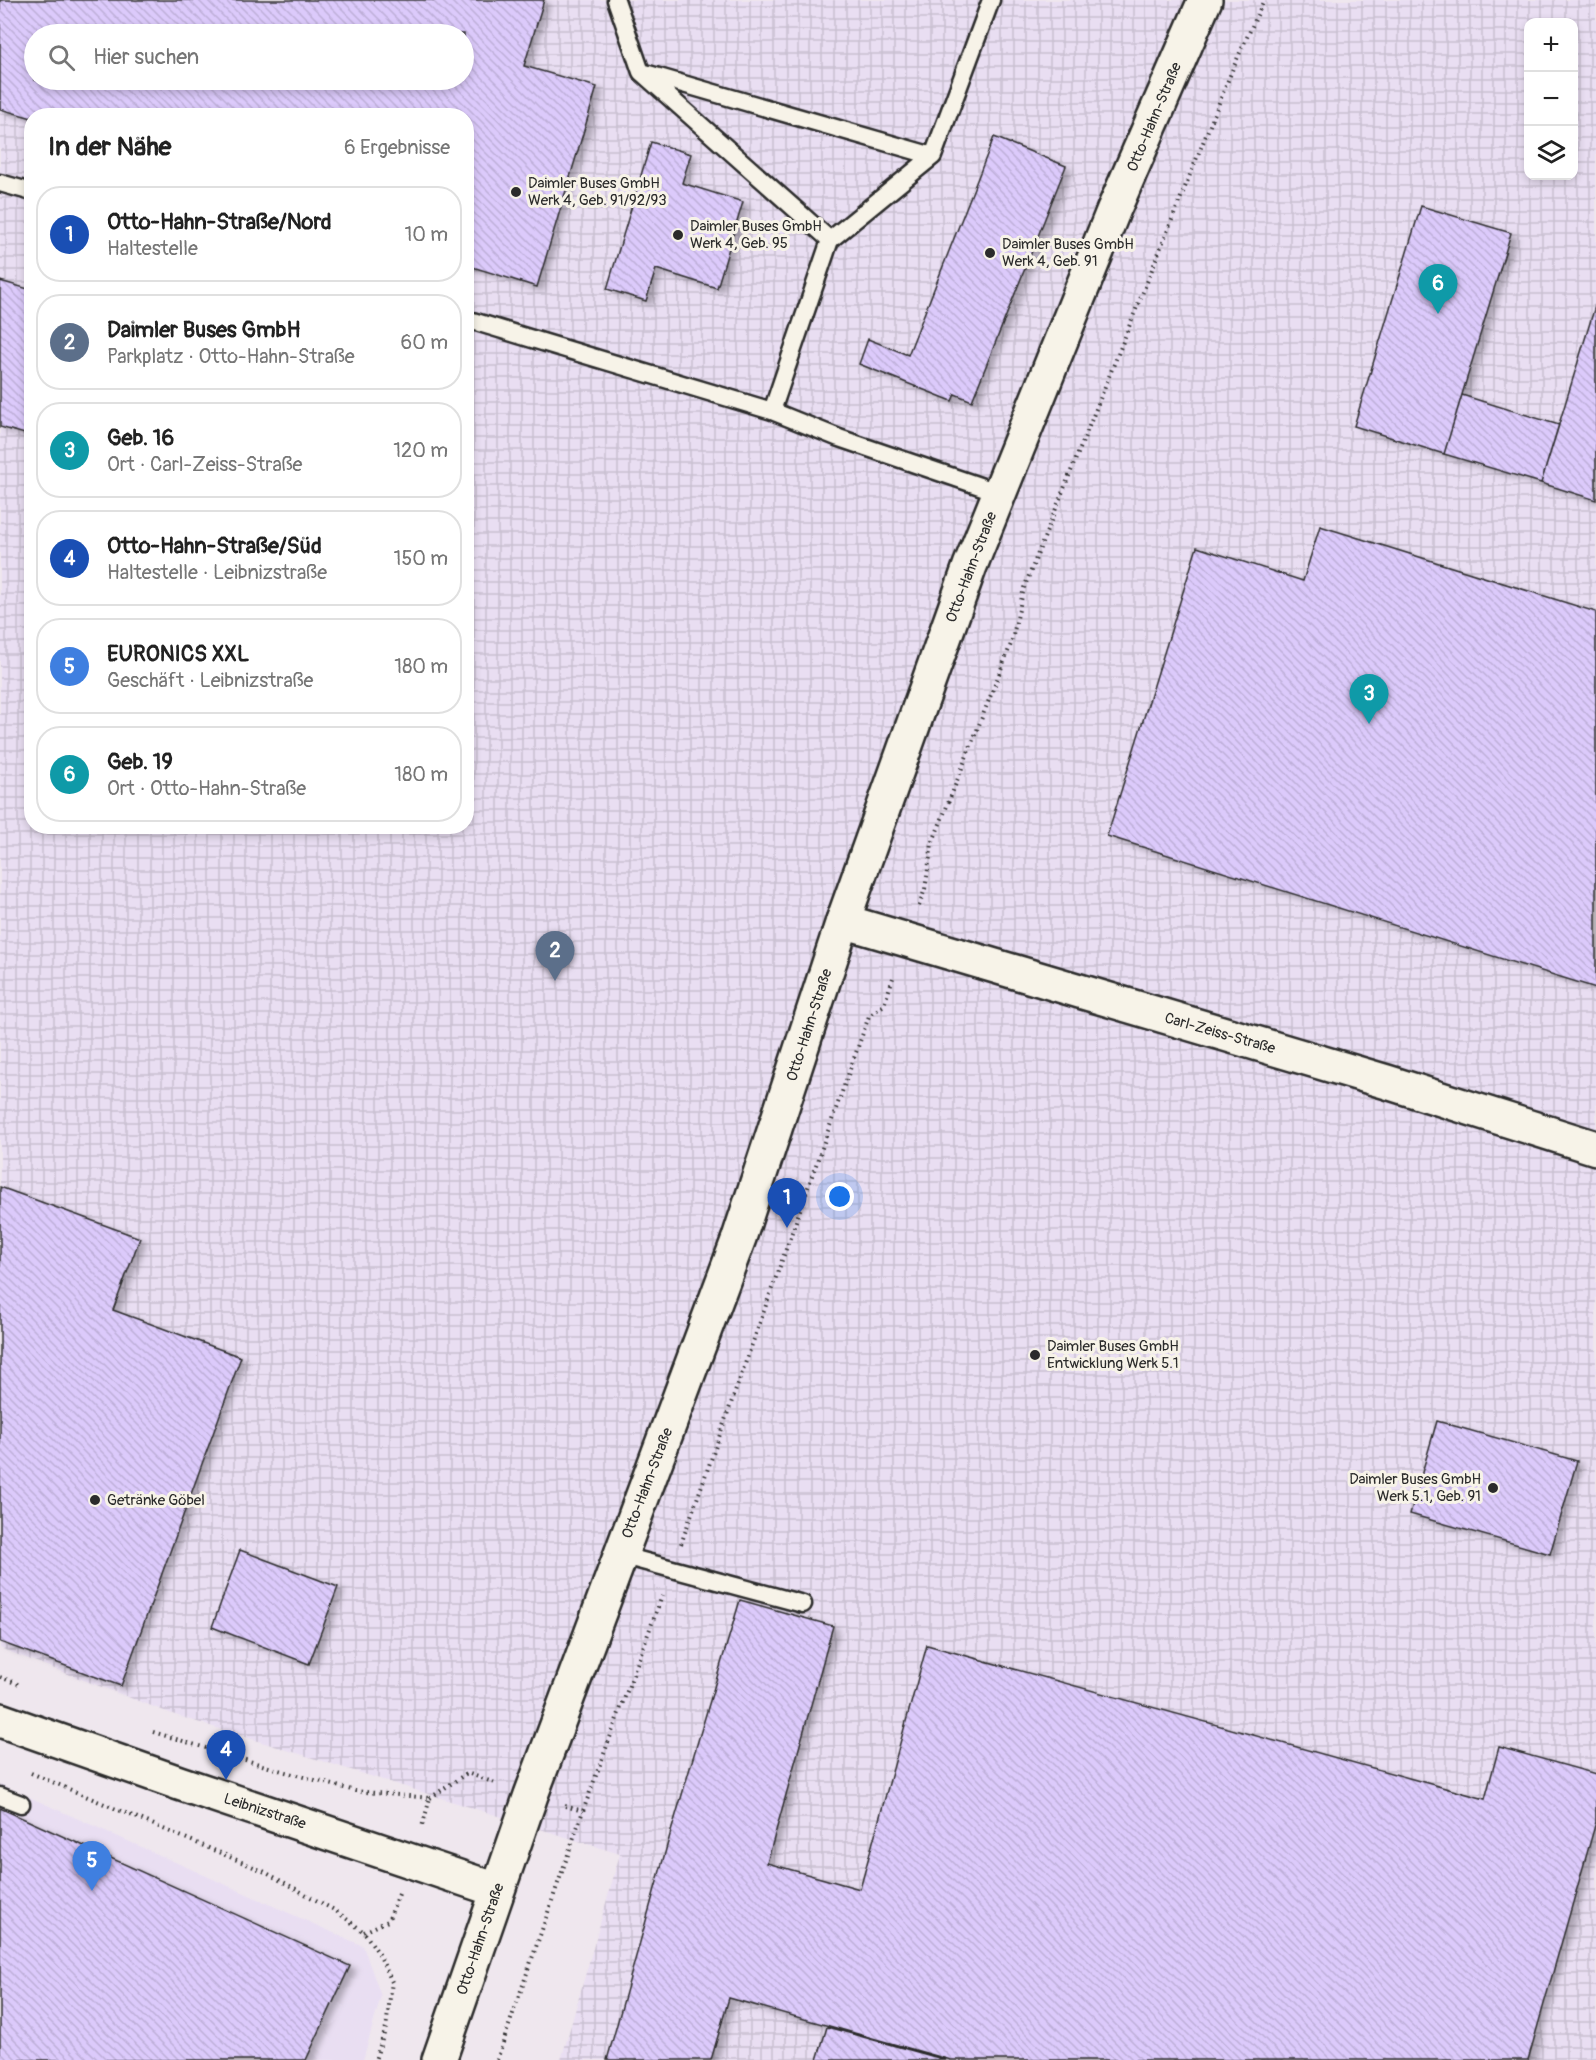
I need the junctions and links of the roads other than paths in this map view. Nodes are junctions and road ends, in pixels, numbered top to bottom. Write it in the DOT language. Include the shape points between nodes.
graph roads {
  1 [pos="616,0"];
  2 [pos="991,0"];
  3 [pos="1205,0"];
  4 [pos="641,72"];
  5 [pos="933,156"];
  6 [pos="0,183"];
  7 [pos="24,190"];
  8 [pos="830,240"];
  9 [pos="474,321"];
  10 [pos="772,411"];
  11 [pos="1000,493"];
  12 [pos="843,921"];
  13 [pos="1596,1148"];
  14 [pos="620,1555"];
  15 [pos="803,1604"];
  16 [pos="0,1720"];
  17 [pos="0,1796"];
  18 [pos="21,1804"];
  19 [pos="497,1890"];
  20 [pos="439,2060"];
  1 -- 4 [label="lane"];
  2 -- 5 [label="lane"];
  3 -- 11 [label="street, Otto-Hahn-Straße" via="1114,209"];
  4 -- 5 [label="lane"];
  4 -- 8 [label="lane"];
  5 -- 8 [label="lane"];
  6 -- 7 [label="lane"];
  8 -- 10 [label="lane"];
  9 -- 10 [label="lane"];
  10 -- 11 [label="lane"];
  11 -- 12 [label="street, Otto-Hahn-Straße" via="970,566"];
  12 -- 13 [label="street, Carl-Zeiss-Straße"];
  12 -- 14 [label="street, Otto-Hahn-Straße" via="739,1239"];
  14 -- 15 [label="lane"];
  14 -- 19 [label="street, Otto-Hahn-Straße"];
  16 -- 19 [label="street, Leibnizstraße"];
  17 -- 18 [label="lane"];
  19 -- 20 [label="street, Otto-Hahn-Straße"];
}
